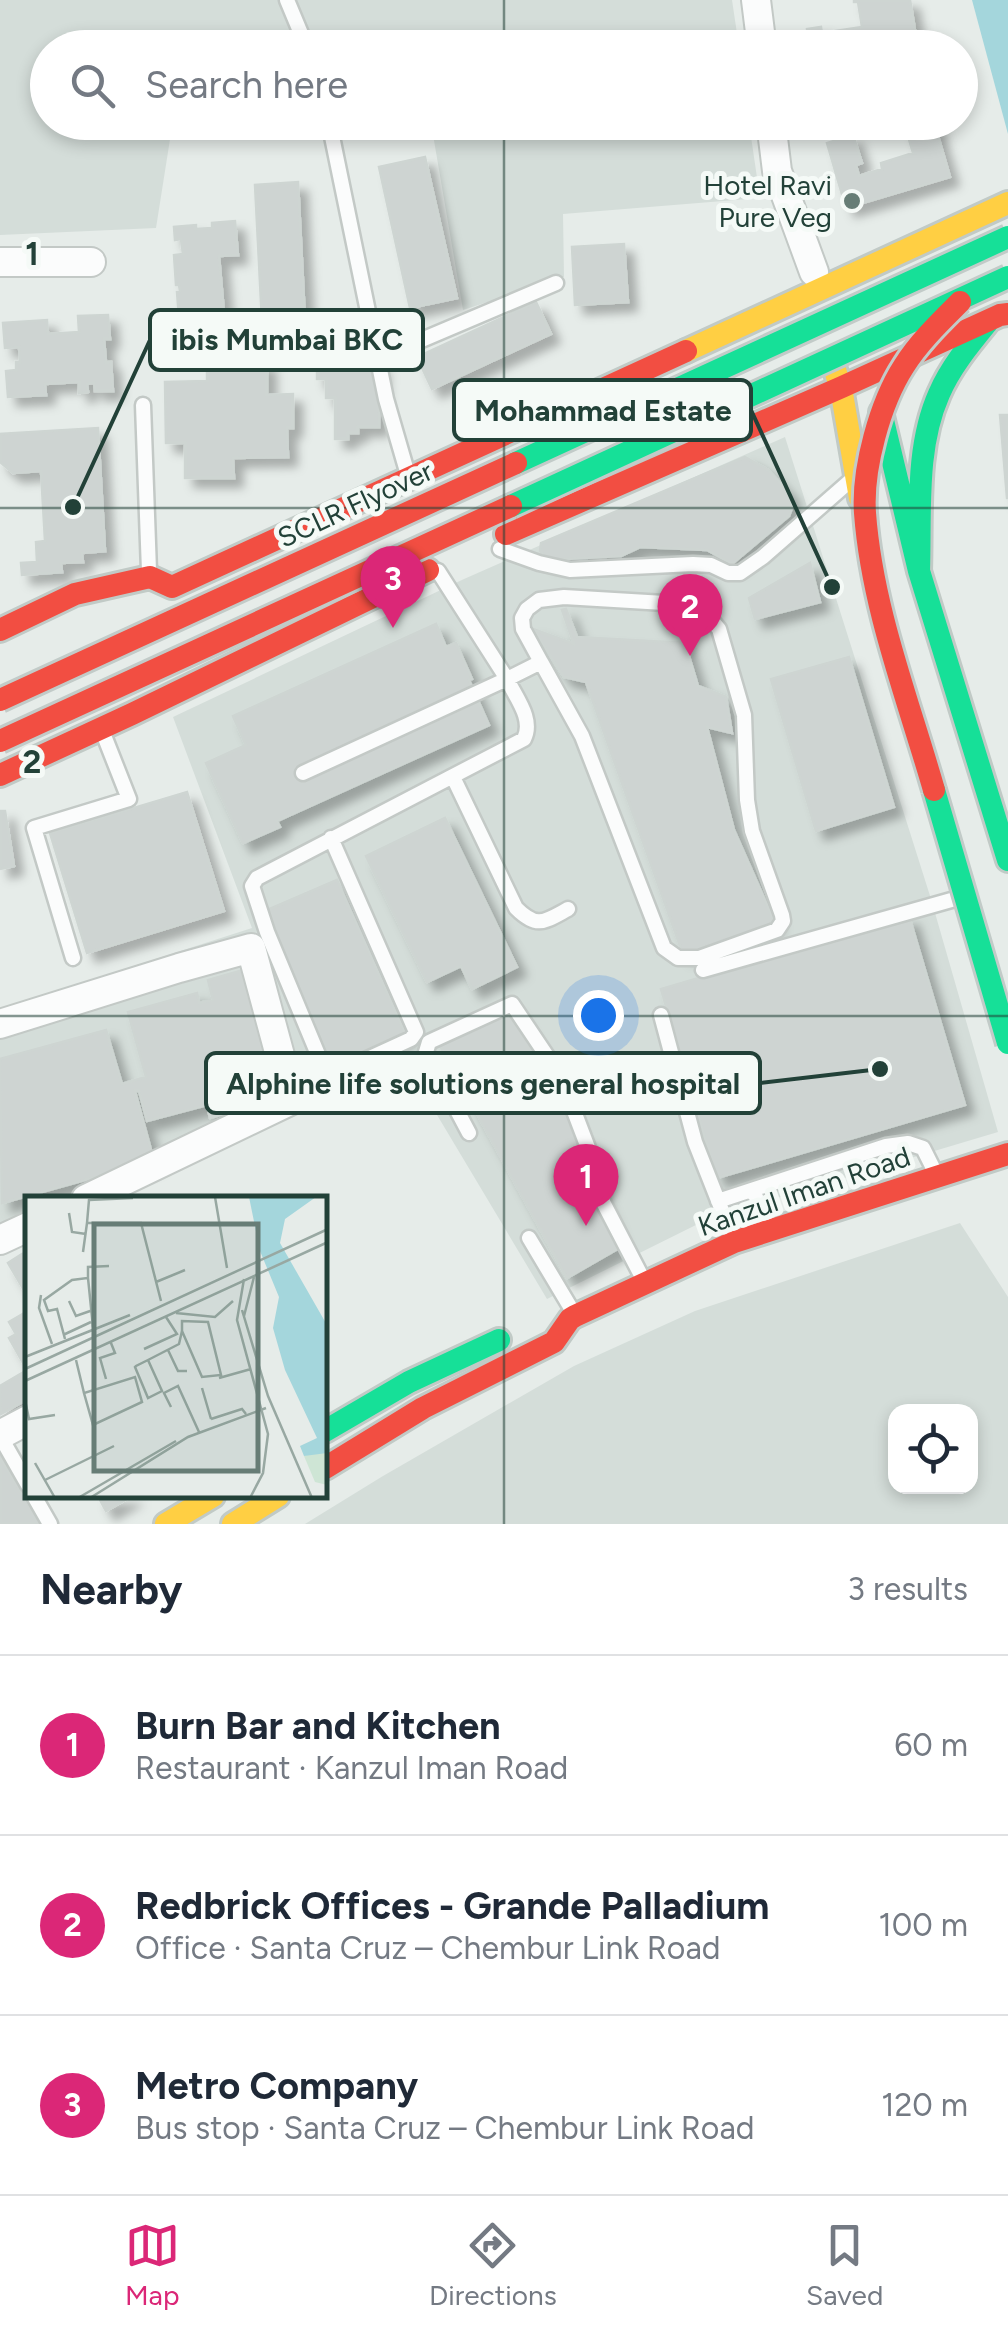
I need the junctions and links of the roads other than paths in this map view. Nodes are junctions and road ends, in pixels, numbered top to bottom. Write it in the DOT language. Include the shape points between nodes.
graph roads {
  1 [pos="287,0"];
  2 [pos="756,0"];
  3 [pos="300,30"];
  4 [pos="760,30"];
  5 [pos="333,140"];
  6 [pos="773,140"];
  7 [pos="1008,203"];
  8 [pos="1008,237"];
  9 [pos="0,262"];
  10 [pos="91,262"];
  11 [pos="1008,263"];
  12 [pos="1008,278"];
  13 [pos="556,283"];
  14 [pos="818,284"];
  15 [pos="1002,314"];
  16 [pos="379,358"];
  17 [pos="872,373"];
  18 [pos="842,387"];
  19 [pos="143,405"];
  20 [pos="408,478"];
  21 [pos="854,478"];
  22 [pos="486,543"];
  23 [pos="444,562"];
  24 [pos="919,571"];
  25 [pos="150,577"];
  26 [pos="172,587"];
  27 [pos="135,604"];
  28 [pos="0,630"];
  29 [pos="541,662"];
  30 [pos="507,680"];
  31 [pos="0,700"];
  32 [pos="102,728"];
  33 [pos="0,741"];
  34 [pos="303,773"];
  35 [pos="0,775"];
  36 [pos="452,777"];
  37 [pos="331,838"];
  38 [pos="1008,860"];
  39 [pos="980,892"];
  40 [pos="568,909"];
  41 [pos="74,958"];
  42 [pos="702,970"];
  43 [pos="1008,985"];
  44 [pos="660,1015"];
  45 [pos="0,1024"];
  46 [pos="1008,1042"];
  47 [pos="470,1133"];
  48 [pos="1008,1154"];
  49 [pos="937,1176"];
  50 [pos="753,1190"];
  51 [pos="92,1196"];
  52 [pos="718,1201"];
  53 [pos="25,1228"];
  54 [pos="770,1230"];
  55 [pos="530,1238"];
  56 [pos="0,1240"];
  57 [pos="734,1242"];
  58 [pos="645,1284"];
  59 [pos="572,1317"];
  60 [pos="25,1422"];
  61 [pos="328,1429"];
  62 [pos="0,1436"];
  63 [pos="328,1466"];
  64 [pos="25,1480"];
  65 [pos="36,1499"];
  66 [pos="208,1499"];
  67 [pos="273,1499"];
  68 [pos="50,1524"];
  69 [pos="166,1524"];
  70 [pos="234,1524"];
  1 -- 3 [label="lane"];
  2 -- 4 [label="street"];
  5 -- 16 [label="lane"];
  6 -- 14 [label="street" via="777,170"];
  7 -- 14 [label="main road"];
  8 -- 31 [label="main road, SCLR Flyover, bridge"];
  9 -- 10 [label="street"];
  11 -- 46 [label="main road, bridge" via="952,310 903,367 882,412 865,510 876,591"];
  12 -- 33 [label="main road, bridge"];
  13 -- 16 [label="lane"];
  14 -- 17 [label="main road"];
  14 -- 18 [label="main road"];
  14 -- 20 [label="main road"];
  15 -- 17 [label="main road"];
  15 -- 24 [label="main road" via="965,350 937,396 925,452"];
  16 -- 20 [label="lane"];
  17 -- 18 [label="main road"];
  17 -- 24 [label="main road"];
  18 -- 21 [label="main road"];
  18 -- 22 [label="main road"];
  19 -- 25 [label="lane"];
  20 -- 26 [label="main road"];
  21 -- 22 [label="lane" via="740,573 693,564 570,570"];
  21 -- 39 [label="main road"];
  23 -- 30 [label="lane"];
  23 -- 32 [label="main road"];
  24 -- 38 [label="main road" via="966,753"];
  25 -- 26 [label="main road"];
  25 -- 28 [label="main road" via="75,594"];
  26 -- 27 [label="main road"];
  29 -- 29 [label="lane" via="582,736 664,948 678,958 699,958 777,930 782,915 747,800 744,715 719,629 702,609 539,600 522,618"];
  29 -- 30 [label="lane"];
  30 -- 34 [label="lane"];
  30 -- 36 [label="lane" via="528,721 524,739"];
  32 -- 35 [label="main road"];
  32 -- 41 [label="lane" via="129,799 34,828"];
  36 -- 37 [label="lane"];
  36 -- 40 [label="lane" via="516,908 542,922"];
  37 -- 37 [label="lane" via="252,886 330,1073 416,1032"];
  39 -- 42 [label="lane"];
  39 -- 43 [label="main road"];
  44 -- 52 [label="lane"];
  45 -- 51 [label="street" via="251,948 292,1100"];
  47 -- 58 [label="lane" via="426,1046 510,1004 561,1077 603,1202"];
  48 -- 49 [label="main road, Kanzul Iman Road"];
  49 -- 50 [label="lane" via="923,1148 908,1143"];
  49 -- 54 [label="main road, Kanzul Iman Road"];
  50 -- 52 [label="lane"];
  50 -- 54 [label="lane"];
  52 -- 57 [label="lane"];
  53 -- 56 [label="street"];
  54 -- 57 [label="main road, Kanzul Iman Road"];
  55 -- 59 [label="lane"];
  57 -- 58 [label="main road, Kanzul Iman Road"];
  58 -- 59 [label="main road, Kanzul Iman Road"];
  59 -- 61 [label="main road, Kanzul Iman Road" via="535,1324 409,1382"];
  59 -- 63 [label="main road, Kanzul Iman Road" via="554,1342 423,1408"];
  60 -- 62 [label="street"];
  62 -- 64 [label="lane"];
  65 -- 68 [label="lane"];
  66 -- 69 [label="main road"];
  67 -- 70 [label="main road"];
}
